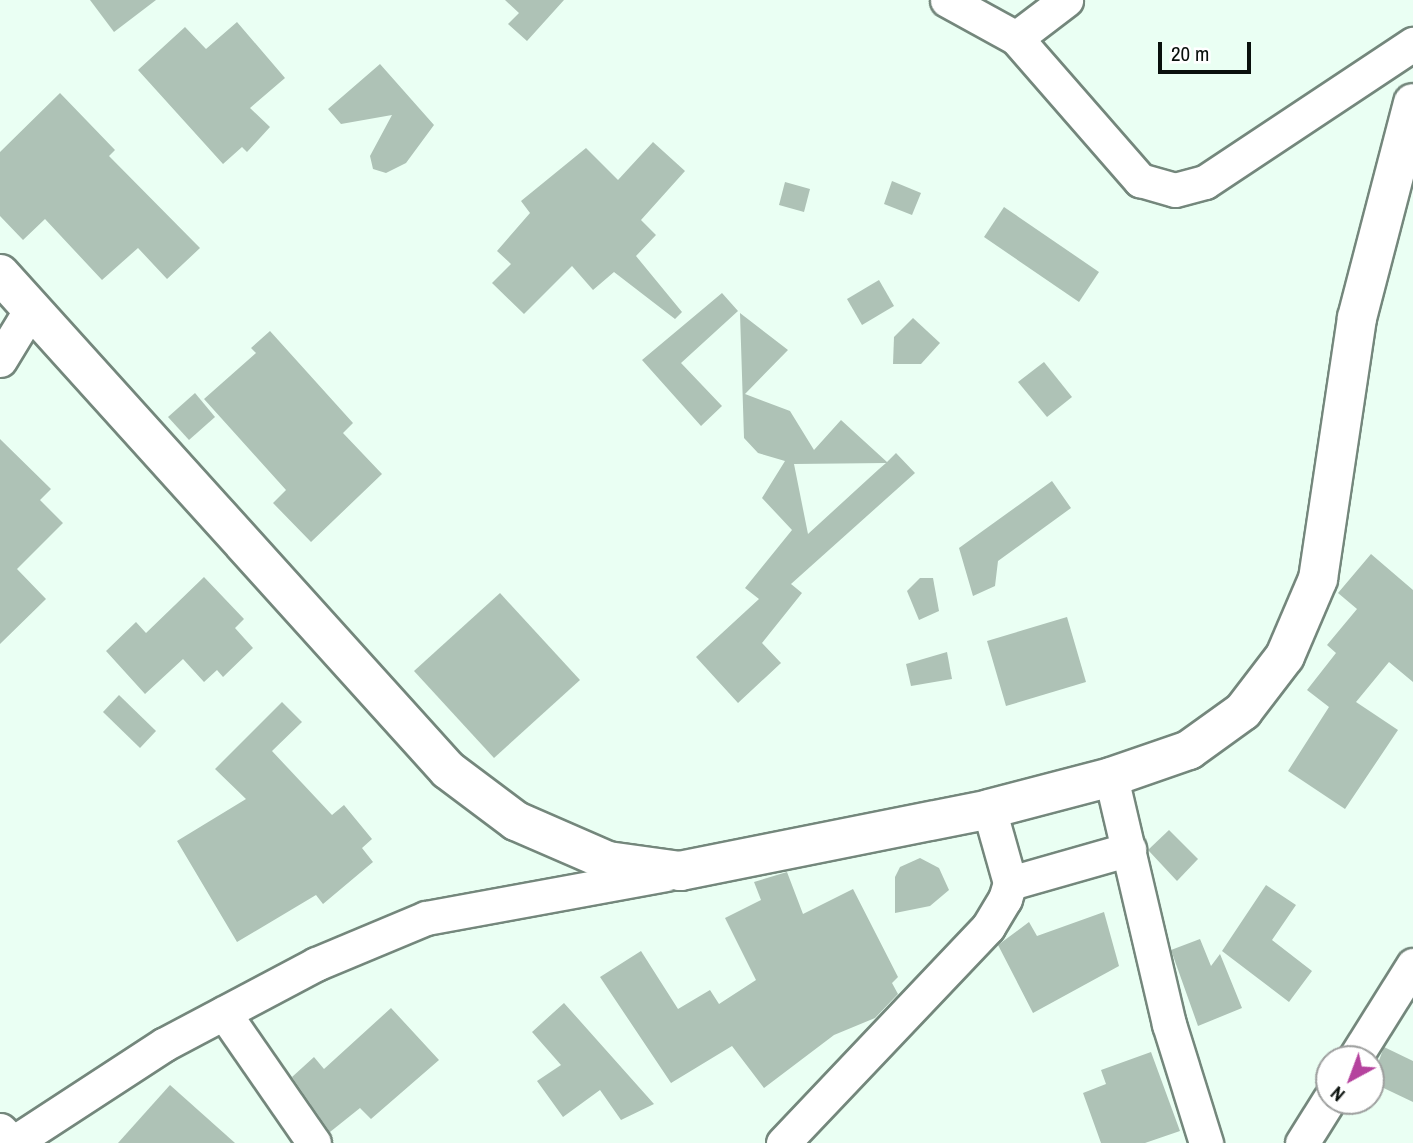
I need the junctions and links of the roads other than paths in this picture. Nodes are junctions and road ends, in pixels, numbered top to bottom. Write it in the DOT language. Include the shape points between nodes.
graph roads {
  1 [pos="947,0"];
  2 [pos="1066,0"];
  3 [pos="1016,38"];
  4 [pos="1413,44"];
  5 [pos="1413,103"];
  6 [pos="0,274"];
  7 [pos="32,309"];
  8 [pos="0,360"];
  9 [pos="1111,777"];
  10 [pos="989,809"];
  11 [pos="1129,849"];
  12 [pos="680,871"];
  13 [pos="1010,883"];
  14 [pos="1413,965"];
  15 [pos="224,1013"];
  16 [pos="1363,1045"];
  17 [pos="1320,1115"];
  18 [pos="0,1130"];
  19 [pos="314,1143"];
  20 [pos="783,1143"];
  21 [pos="1206,1143"];
  22 [pos="1302,1143"];
  1 -- 3 [label="street"];
  2 -- 3 [label="street"];
  3 -- 4 [label="street" via="1140,180 1175,190 1205,182"];
  5 -- 9 [label="street" via="1357,318 1318,579 1285,656 1243,711 1189,750"];
  6 -- 7 [label="street"];
  7 -- 8 [label="street"];
  7 -- 12 [label="street" via="448,770 527,826 608,861"];
  9 -- 10 [label="street"];
  9 -- 11 [label="street"];
  10 -- 12 [label="street"];
  10 -- 13 [label="street"];
  11 -- 13 [label="street"];
  11 -- 21 [label="street" via="1169,1024"];
  12 -- 15 [label="street" via="426,918 316,964"];
  13 -- 20 [label="street" via="988,927"];
  14 -- 16 [label="street"];
  15 -- 18 [label="street" via="13,1143"];
  15 -- 19 [label="street"];
  17 -- 22 [label="street"];
}
